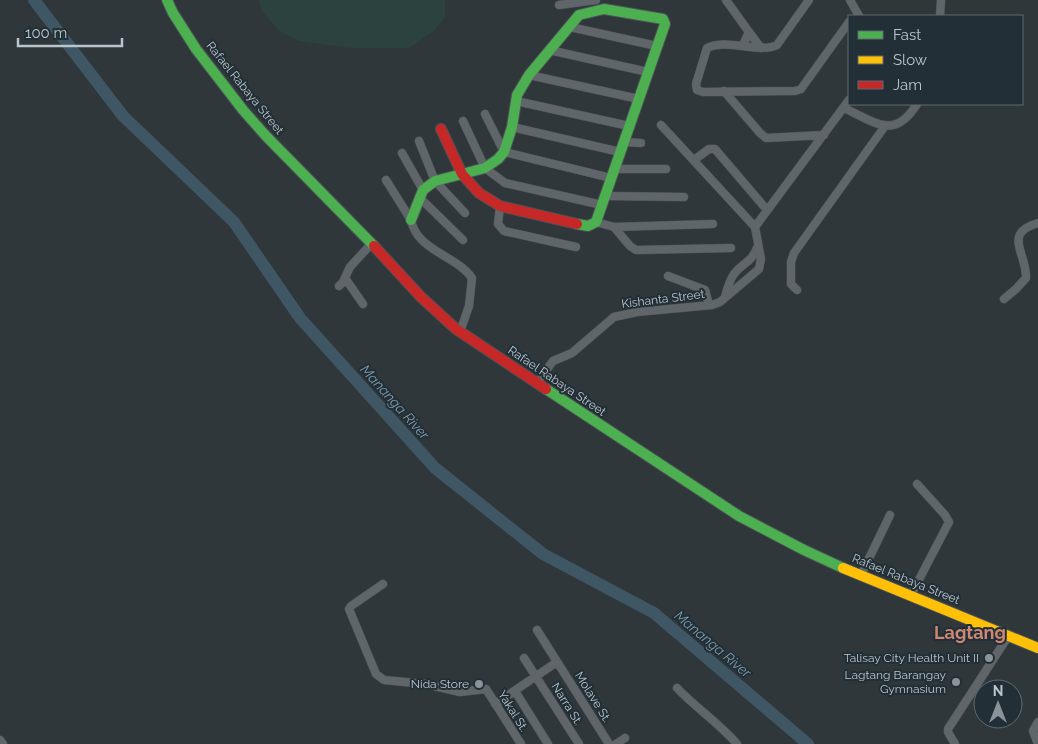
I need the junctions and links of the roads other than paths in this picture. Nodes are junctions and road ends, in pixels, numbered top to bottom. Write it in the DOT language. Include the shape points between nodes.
graph roads {
  1 [pos="167,0"];
  2 [pos="596,0"];
  3 [pos="726,0"];
  4 [pos="810,0"];
  5 [pos="850,0"];
  6 [pos="942,0"];
  7 [pos="559,5"];
  8 [pos="856,15"];
  9 [pos="940,15"];
  10 [pos="848,23"];
  11 [pos="570,27"];
  12 [pos="749,32"];
  13 [pos="743,45"];
  14 [pos="658,46"];
  15 [pos="761,48"];
  16 [pos="549,50"];
  17 [pos="648,72"];
  18 [pos="529,75"];
  19 [pos="724,91"];
  20 [pos="639,99"];
  21 [pos="516,101"];
  22 [pos="848,102"];
  23 [pos="916,105"];
  24 [pos="844,108"];
  25 [pos="485,114"];
  26 [pos="463,121"];
  27 [pos="661,125"];
  28 [pos="630,126"];
  29 [pos="885,126"];
  30 [pos="512,127"];
  31 [pos="441,129"];
  32 [pos="824,135"];
  33 [pos="419,141"];
  34 [pos="641,142"];
  35 [pos="622,147"];
  36 [pos="504,152"];
  37 [pos="402,153"];
  38 [pos="694,160"];
  39 [pos="485,168"];
  40 [pos="666,169"];
  41 [pos="613,173"];
  42 [pos="462,174"];
  43 [pos="386,180"];
  44 [pos="436,181"];
  45 [pos="421,193"];
  46 [pos="684,196"];
  47 [pos="604,200"];
  48 [pos="500,206"];
  49 [pos="767,210"];
  50 [pos="465,213"];
  51 [pos="411,220"];
  52 [pos="596,222"];
  53 [pos="1038,223"];
  54 [pos="713,224"];
  55 [pos="755,227"];
  56 [pos="614,228"];
  57 [pos="464,240"];
  58 [pos="372,243"];
  59 [pos="758,246"];
  60 [pos="576,247"];
  61 [pos="731,248"];
  62 [pos="737,270"];
  63 [pos="668,276"];
  64 [pos="345,278"];
  65 [pos="746,281"];
  66 [pos="339,286"];
  67 [pos="797,290"];
  68 [pos="725,297"];
  69 [pos="1004,299"];
  70 [pos="362,304"];
  71 [pos="710,305"];
  72 [pos="460,332"];
  73 [pos="537,383"];
  74 [pos="917,484"];
  75 [pos="890,515"];
  76 [pos="861,574"];
  77 [pos="383,584"];
  78 [pos="910,595"];
  79 [pos="537,630"];
  80 [pos="1009,635"];
  81 [pos="1038,648"];
  82 [pos="524,658"];
  83 [pos="557,662"];
  84 [pos="536,676"];
  85 [pos="678,688"];
  86 [pos="515,690"];
  87 [pos="496,704"];
  88 [pos="1038,722"];
  89 [pos="626,738"];
  90 [pos="0,740"];
  91 [pos="4,744"];
  92 [pos="521,744"];
  93 [pos="548,744"];
  94 [pos="579,744"];
  95 [pos="609,744"];
  96 [pos="616,744"];
  97 [pos="736,744"];
  98 [pos="955,744"];
  99 [pos="1038,744"];
  1 -- 58 [label="main road, Rafael Rabaya Street" via="196,49 243,110"];
  2 -- 7 [label="street"];
  3 -- 12 [label="street"];
  4 -- 15 [label="street" via="777,46"];
  5 -- 8 [label="street"];
  6 -- 9 [label="street"];
  10 -- 19 [label="street" via="801,88 795,91"];
  11 -- 14 [label="street"];
  11 -- 14 [label="main road" via="579,15 604,9 663,19 665,24"];
  11 -- 16 [label="main road"];
  12 -- 13 [label="street"];
  12 -- 15 [label="street"];
  13 -- 15 [label="street"];
  13 -- 19 [label="street" via="712,46 704,52 697,90"];
  14 -- 17 [label="main road"];
  16 -- 17 [label="street"];
  16 -- 18 [label="main road"];
  17 -- 20 [label="main road"];
  18 -- 20 [label="street"];
  18 -- 21 [label="main road"];
  19 -- 32 [label="street" via="767,141"];
  20 -- 28 [label="main road"];
  21 -- 28 [label="street"];
  21 -- 30 [label="main road"];
  22 -- 24 [label="street"];
  23 -- 29 [label="street" via="900,124"];
  24 -- 29 [label="street"];
  24 -- 32 [label="street"];
  25 -- 36 [label="street"];
  26 -- 39 [label="street"];
  27 -- 38 [label="street"];
  28 -- 35 [label="main road"];
  29 -- 67 [label="street" via="794,253 791,284"];
  30 -- 35 [label="street"];
  30 -- 36 [label="main road"];
  31 -- 42 [label="main road"];
  32 -- 49 [label="street"];
  33 -- 44 [label="street"];
  34 -- 35 [label="street"];
  35 -- 41 [label="main road"];
  36 -- 39 [label="main road"];
  36 -- 41 [label="street"];
  37 -- 45 [label="street"];
  38 -- 49 [label="street" via="709,148 714,149"];
  38 -- 55 [label="street"];
  39 -- 42 [label="main road"];
  39 -- 47 [label="street" via="505,184"];
  40 -- 41 [label="street"];
  41 -- 47 [label="main road"];
  42 -- 44 [label="main road"];
  42 -- 48 [label="main road" via="480,193"];
  43 -- 51 [label="street"];
  44 -- 45 [label="main road"];
  44 -- 50 [label="street"];
  45 -- 51 [label="main road"];
  45 -- 57 [label="street"];
  46 -- 47 [label="street"];
  47 -- 52 [label="main road"];
  48 -- 52 [label="main road" via="588,226"];
  48 -- 60 [label="street" via="498,224 504,231"];
  49 -- 55 [label="street"];
  51 -- 72 [label="street" via="417,235 472,278 469,306"];
  52 -- 56 [label="street"];
  53 -- 69 [label="street" via="1029,225 1019,235 1026,278"];
  54 -- 56 [label="street"];
  55 -- 59 [label="street"];
  56 -- 61 [label="street" via="636,250"];
  58 -- 64 [label="street" via="350,267"];
  58 -- 72 [label="main road, Rafael Rabaya Street" via="421,298"];
  59 -- 62 [label="street" via="751,260"];
  59 -- 65 [label="street" via="759,269"];
  62 -- 65 [label="street"];
  62 -- 68 [label="street"];
  63 -- 71 [label="street" via="705,290"];
  64 -- 66 [label="street"];
  64 -- 70 [label="street"];
  65 -- 68 [label="street, Kishanta Street"];
  68 -- 71 [label="street, Kishanta Street"];
  71 -- 73 [label="street, Kishanta Street" via="614,317 572,354 554,361"];
  72 -- 73 [label="main road, Rafael Rabaya Street"];
  73 -- 76 [label="main road, Rafael Rabaya Street" via="739,516 804,551"];
  74 -- 78 [label="street" via="949,522"];
  75 -- 76 [label="street"];
  76 -- 78 [label="main road, Rafael Rabaya Street"];
  77 -- 87 [label="street, Yakal St." via="349,609 376,674 384,680 426,684 460,692 486,689"];
  78 -- 80 [label="main road, Rafael Rabaya Street"];
  79 -- 83 [label="street, Molave St."];
  80 -- 81 [label="main road, Rafael Rabaya Street"];
  80 -- 98 [label="street" via="948,729"];
  82 -- 84 [label="street, Narra St."];
  83 -- 84 [label="street"];
  83 -- 95 [label="street, Molave St."];
  84 -- 86 [label="street"];
  84 -- 94 [label="street, Narra St."];
  85 -- 97 [label="street"];
  86 -- 87 [label="street"];
  86 -- 93 [label="street"];
  87 -- 92 [label="street, Yakal St."];
  88 -- 99 [label="street" via="1033,730"];
  89 -- 96 [label="street"];
  90 -- 91 [label="street"];
}
